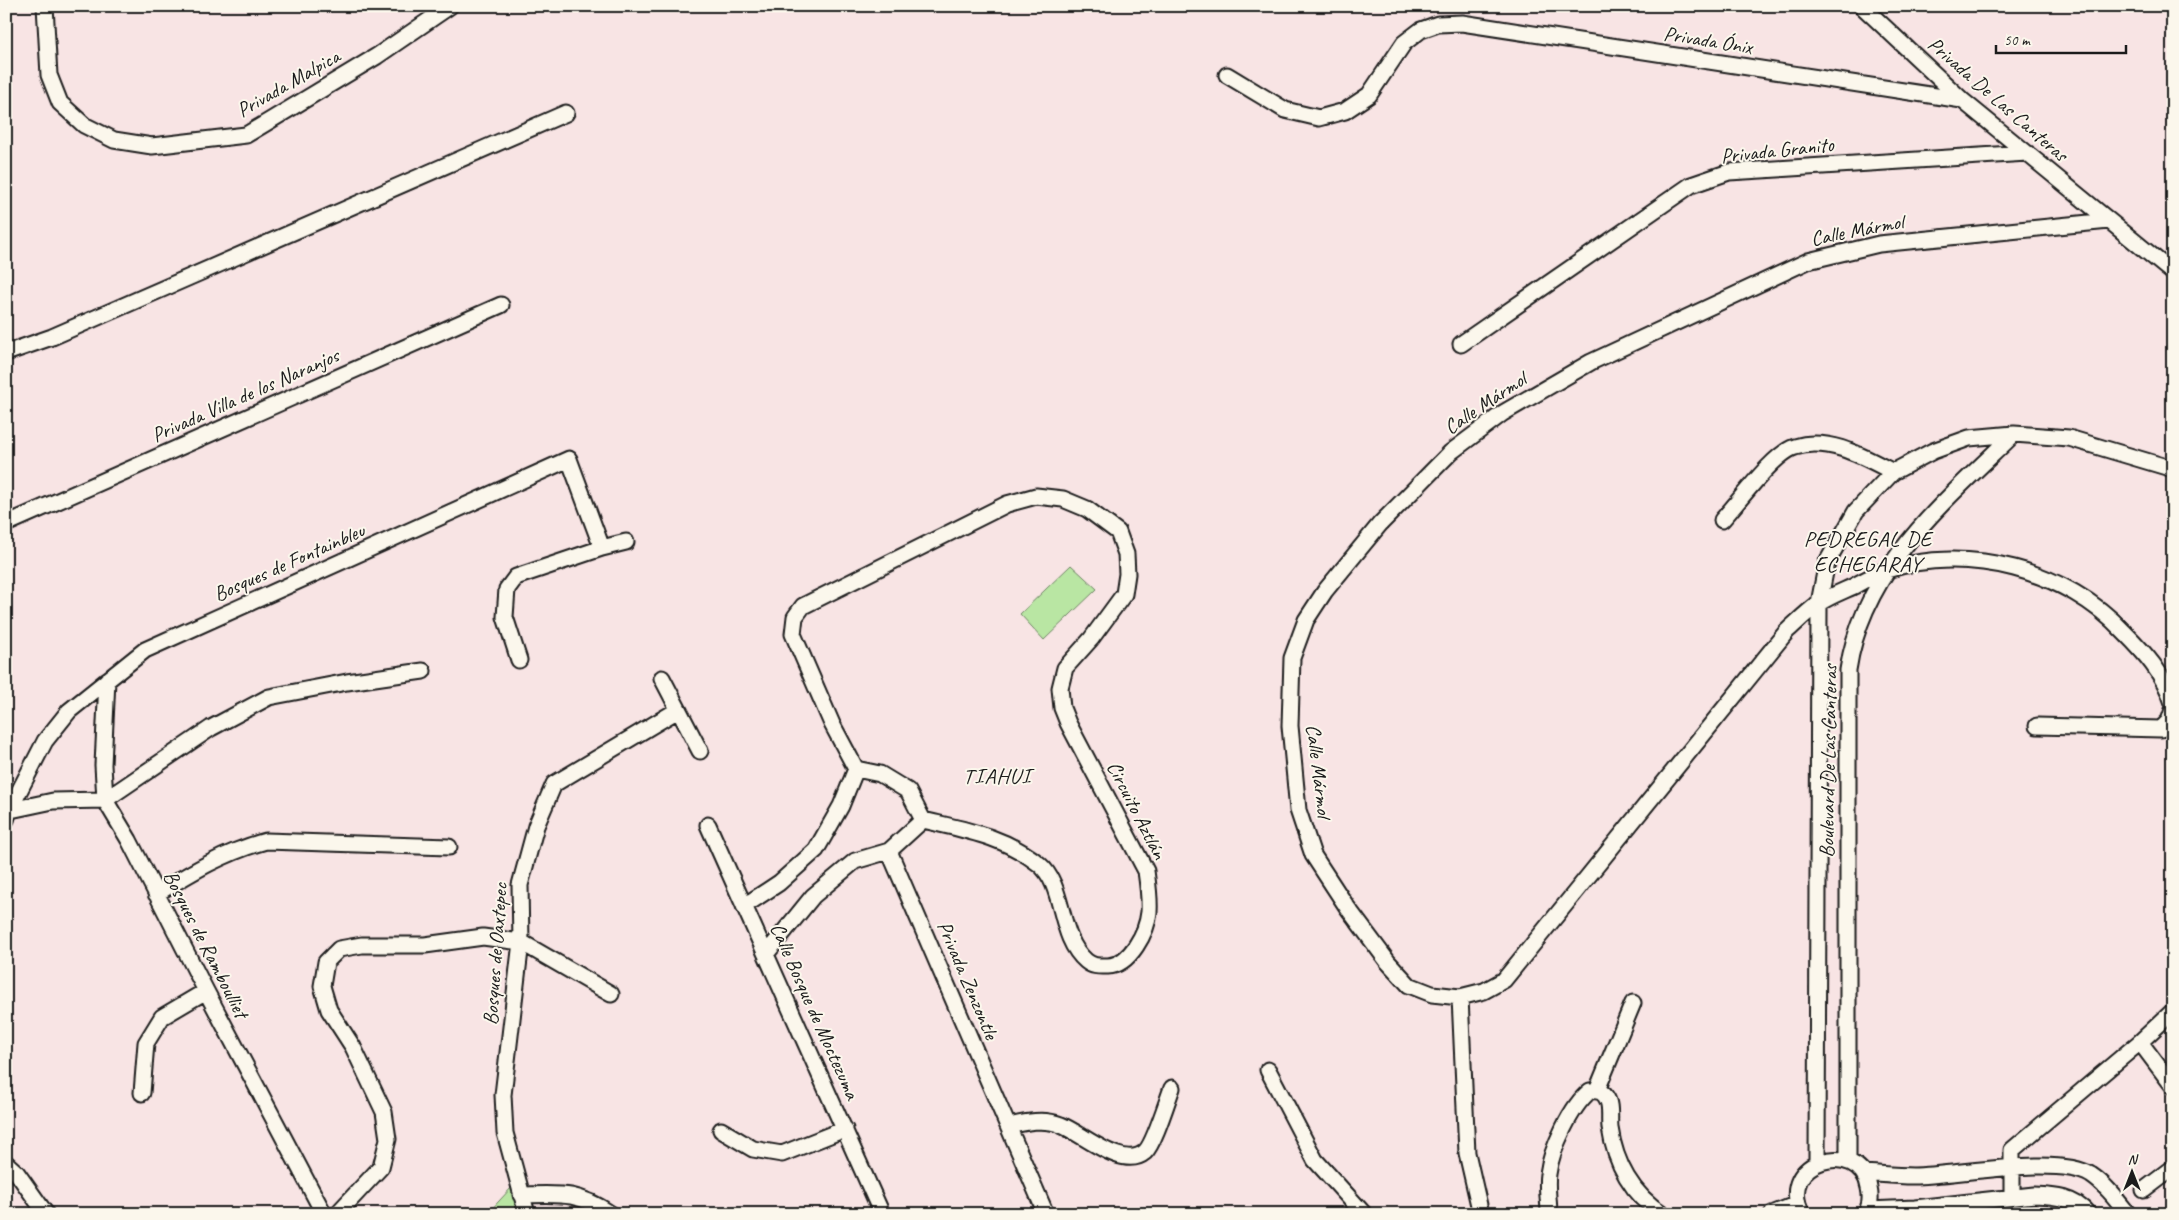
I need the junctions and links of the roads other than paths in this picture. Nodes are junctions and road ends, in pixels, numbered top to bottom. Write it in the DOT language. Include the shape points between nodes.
graph roads {
  1 [pos="46,6"];
  2 [pos="450,6"];
  3 [pos="1862,6"];
  4 [pos="1227,75"];
  5 [pos="1962,100"];
  6 [pos="566,113"];
  7 [pos="2027,153"];
  8 [pos="2109,221"];
  9 [pos="2173,273"];
  10 [pos="501,305"];
  11 [pos="1461,344"];
  12 [pos="6,353"];
  13 [pos="2014,434"];
  14 [pos="2173,469"];
  15 [pos="1893,472"];
  16 [pos="1722,520"];
  17 [pos="6,524"];
  18 [pos="626,542"];
  19 [pos="602,548"];
  20 [pos="1886,570"];
  21 [pos="1819,604"];
  22 [pos="519,660"];
  23 [pos="423,671"];
  24 [pos="662,678"];
  25 [pos="107,680"];
  26 [pos="2173,703"];
  27 [pos="678,710"];
  28 [pos="2173,710"];
  29 [pos="2037,726"];
  30 [pos="700,752"];
  31 [pos="856,769"];
  32 [pos="105,800"];
  33 [pos="7,814"];
  34 [pos="923,820"];
  35 [pos="708,825"];
  36 [pos="449,847"];
  37 [pos="889,851"];
  38 [pos="156,894"];
  39 [pos="744,906"];
  40 [pos="521,942"];
  41 [pos="766,954"];
  42 [pos="206,992"];
  43 [pos="611,994"];
  44 [pos="1460,997"];
  45 [pos="1633,1003"];
  46 [pos="2171,1013"];
  47 [pos="2140,1042"];
  48 [pos="1268,1070"];
  49 [pos="2173,1086"];
  50 [pos="1172,1088"];
  51 [pos="1597,1090"];
  52 [pos="142,1093"];
  53 [pos="1009,1126"];
  54 [pos="721,1130"];
  55 [pos="845,1130"];
  56 [pos="1848,1161"];
  57 [pos="1817,1162"];
  58 [pos="6,1163"];
  59 [pos="2011,1168"];
  60 [pos="2173,1168"];
  61 [pos="1863,1173"];
  62 [pos="2144,1190"];
  63 [pos="521,1195"];
  64 [pos="2012,1196"];
  65 [pos="1800,1209"];
  66 [pos="1866,1212"];
  67 [pos="46,1214"];
  68 [pos="324,1214"];
  69 [pos="337,1214"];
  70 [pos="526,1214"];
  71 [pos="611,1214"];
  72 [pos="882,1214"];
  73 [pos="1046,1214"];
  74 [pos="1364,1214"];
  75 [pos="1481,1214"];
  76 [pos="1549,1214"];
  77 [pos="1663,1214"];
  78 [pos="1772,1214"];
  79 [pos="2088,1214"];
  80 [pos="2128,1214"];
  1 -- 2 [label="street, Privada Malpica" via="49,75 60,103 84,125 114,140 152,146 246,135 377,56"];
  3 -- 5 [label="street, Privada De Las Canteras"];
  4 -- 5 [label="street, Privada Ónix" via="1285,110 1318,118 1345,111 1369,95 1404,43 1420,30 1438,24 1462,23"];
  5 -- 7 [label="street, Privada De Las Canteras"];
  6 -- 12 [label="street" via="52,337"];
  7 -- 8 [label="street, Privada De Las Canteras"];
  7 -- 11 [label="street, Privada Granito" via="1729,172 1691,185"];
  8 -- 9 [label="street"];
  8 -- 44 [label="street, Calle Mármol" via="1879,244 1808,260 1591,362 1503,413 1451,452 1380,524 1315,605 1292,658 1290,726 1298,810 1313,855 1388,962 1409,985 1432,994"];
  10 -- 17 [label="street, Privada Villa de los Naranjos"];
  13 -- 14 [label="street" via="2068,438"];
  13 -- 15 [label="street" via="1969,438 1933,451"];
  13 -- 20 [label="street, Boulevard De Las Canteras" via="1912,535"];
  15 -- 16 [label="street" via="1854,452 1822,444 1794,447 1776,459"];
  15 -- 21 [label="street" via="1856,512 1827,562"];
  18 -- 19 [label="street"];
  19 -- 22 [label="street" via="516,577 507,589 505,617"];
  19 -- 25 [label="street, Bosques de Fontainbleu" via="569,459 145,650"];
  20 -- 21 [label="street, Calle Mármol"];
  20 -- 26 [label="street" via="1940,560 1988,561 2025,571 2069,589 2111,617 2146,655 2168,685"];
  20 -- 56 [label="street, Boulevard De Las Canteras" via="1864,610 1851,646 1848,670"];
  21 -- 44 [label="street, Calle Mármol" via="1787,631 1504,980 1484,991"];
  21 -- 57 [label="street, Boulevard De Las Canteras"];
  23 -- 32 [label="street" via="269,697 211,728"];
  24 -- 27 [label="street"];
  25 -- 32 [label="street, Bosques de Ramboulliet" via="103,765"];
  25 -- 33 [label="street, Bosques de Fontainbleu" via="69,711 45,741"];
  27 -- 30 [label="street"];
  27 -- 40 [label="street, Bosques de Oaxtepec" via="554,784 536,826 520,885"];
  28 -- 29 [label="street" via="2161,729"];
  31 -- 34 [label="street" via="880,774 908,791"];
  31 -- 34 [label="street, Circuito Aztlán" via="832,724 794,634 795,617 803,606 1007,504 1036,496 1063,499 1087,509 1118,532 1126,554 1124,594 1065,668 1060,688 1062,708 1068,723 1146,871 1149,915 1141,937 1126,959 1112,966 1087,962 1070,940 1056,890 1042,866 1019,849 989,836"];
  31 -- 39 [label="street" via="841,806 816,850 779,883"];
  32 -- 33 [label="street" via="53,802"];
  32 -- 38 [label="street, Bosques de Ramboulliet"];
  34 -- 37 [label="street"];
  35 -- 39 [label="street, Calle Bosque de Moctezuma"];
  36 -- 38 [label="street" via="266,841 209,862"];
  37 -- 41 [label="street" via="855,861 820,890"];
  37 -- 53 [label="street, Privada Zenzontle"];
  38 -- 42 [label="street, Bosques de Ramboulliet"];
  39 -- 41 [label="street, Calle Bosque de Moctezuma"];
  40 -- 43 [label="street"];
  40 -- 63 [label="street, Bosques de Oaxtepec" via="503,1095 505,1133"];
  40 -- 69 [label="street" via="483,937 425,945 362,945 339,949 326,962 322,986 329,1010 354,1047 384,1112 388,1139 381,1166"];
  41 -- 55 [label="street, Calle Bosque de Moctezuma"];
  42 -- 52 [label="street" via="162,1017 146,1043"];
  42 -- 68 [label="street, Bosques de Ramboulliet"];
  44 -- 75 [label="street" via="1467,1153"];
  45 -- 51 [label="street"];
  46 -- 47 [label="street"];
  47 -- 49 [label="street"];
  47 -- 59 [label="street" via="2012,1150"];
  48 -- 74 [label="street" via="1315,1160"];
  50 -- 53 [label="street" via="1145,1152 1130,1158 1107,1151 1061,1124 1033,1120"];
  51 -- 76 [label="street" via="1590,1091 1577,1104 1552,1153 1548,1176"];
  51 -- 77 [label="street" via="1604,1093 1609,1102 1615,1155 1631,1185"];
  53 -- 73 [label="street, Privada Zenzontle"];
  54 -- 55 [label="street" via="753,1149 782,1154"];
  55 -- 72 [label="street, Calle Bosque de Moctezuma"];
  56 -- 57 [label="street" via="1832,1158"];
  56 -- 61 [label="street"];
  57 -- 65 [label="street" via="1806,1169 1799,1180 1796,1192"];
  58 -- 67 [label="street"];
  59 -- 61 [label="street" via="1914,1176"];
  59 -- 64 [label="street"];
  59 -- 80 [label="street" via="2070,1168 2090,1175"];
  60 -- 62 [label="street"];
  61 -- 66 [label="street" via="1871,1198"];
  63 -- 70 [label="street, Bosques de Oaxtepec"];
  63 -- 71 [label="street" via="564,1194 592,1201"];
  64 -- 66 [label="street"];
  64 -- 79 [label="street" via="2060,1197 2082,1206"];
  65 -- 78 [label="street"];
}
